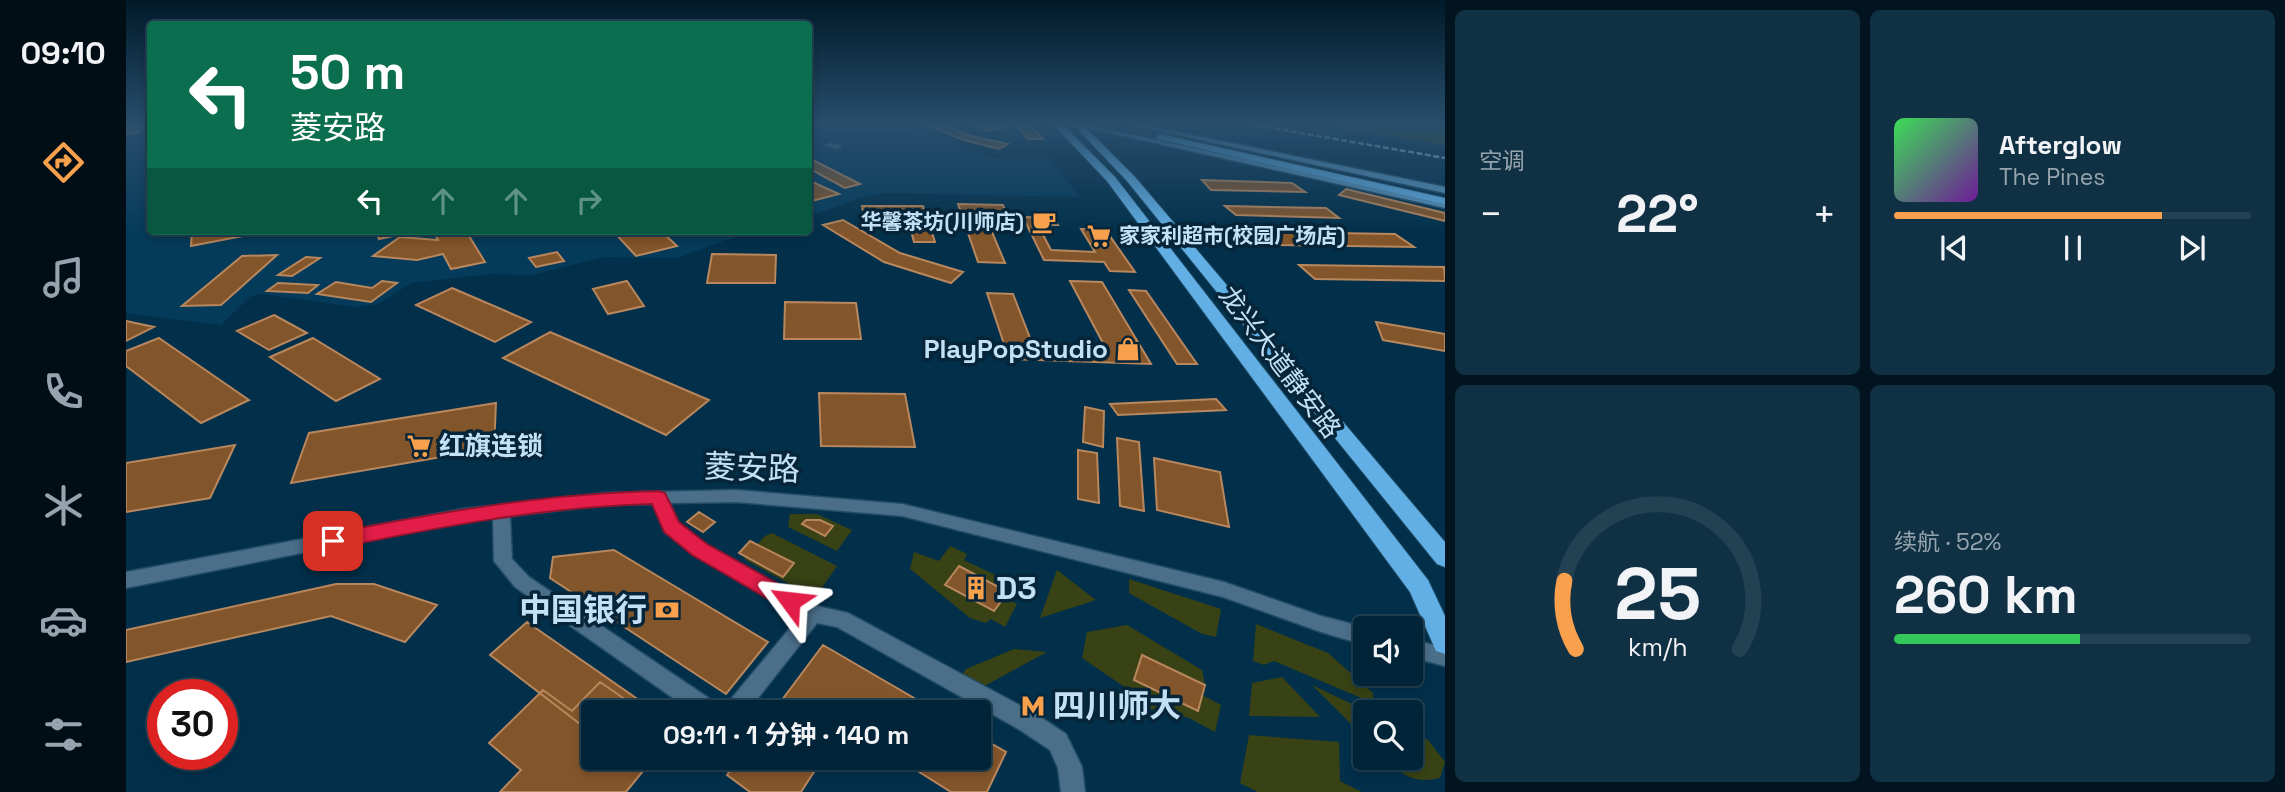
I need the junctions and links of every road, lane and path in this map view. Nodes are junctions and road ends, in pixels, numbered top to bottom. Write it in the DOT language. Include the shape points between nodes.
graph roads {
  1 [pos="1094,161"];
  2 [pos="1113,161"];
  3 [pos="1268,161"];
  4 [pos="1287,161"];
  5 [pos="1445,193"];
  6 [pos="1445,203"];
  7 [pos="659,498"];
  8 [pos="501,511"];
  9 [pos="1445,558"];
  10 [pos="126,580"];
  11 [pos="813,614"];
  12 [pos="1353,633"];
  13 [pos="1445,643"];
  14 [pos="1423,651"];
  15 [pos="1445,657"];
  16 [pos="694,700"];
  17 [pos="744,700"];
  18 [pos="1073,792"];
  1 -- 13 [label="main road, 龙兴大道静安路" via="1420,587"];
  2 -- 9 [label="main road, 龙兴大道静安路"];
  3 -- 6 [label="main road"];
  4 -- 5 [label="main road"];
  7 -- 8 [label="street, 菱安路"];
  7 -- 11 [label="street" via="671,527 699,549"];
  7 -- 12 [label="street, 菱安路" via="736,496 902,510 1224,590"];
  8 -- 10 [label="street, 菱安路"];
  8 -- 16 [label="street" via="503,561 522,582"];
  11 -- 17 [label="street"];
  11 -- 18 [label="street" via="841,619 1058,742 1070,766"];
  14 -- 15 [label="street"];
}
